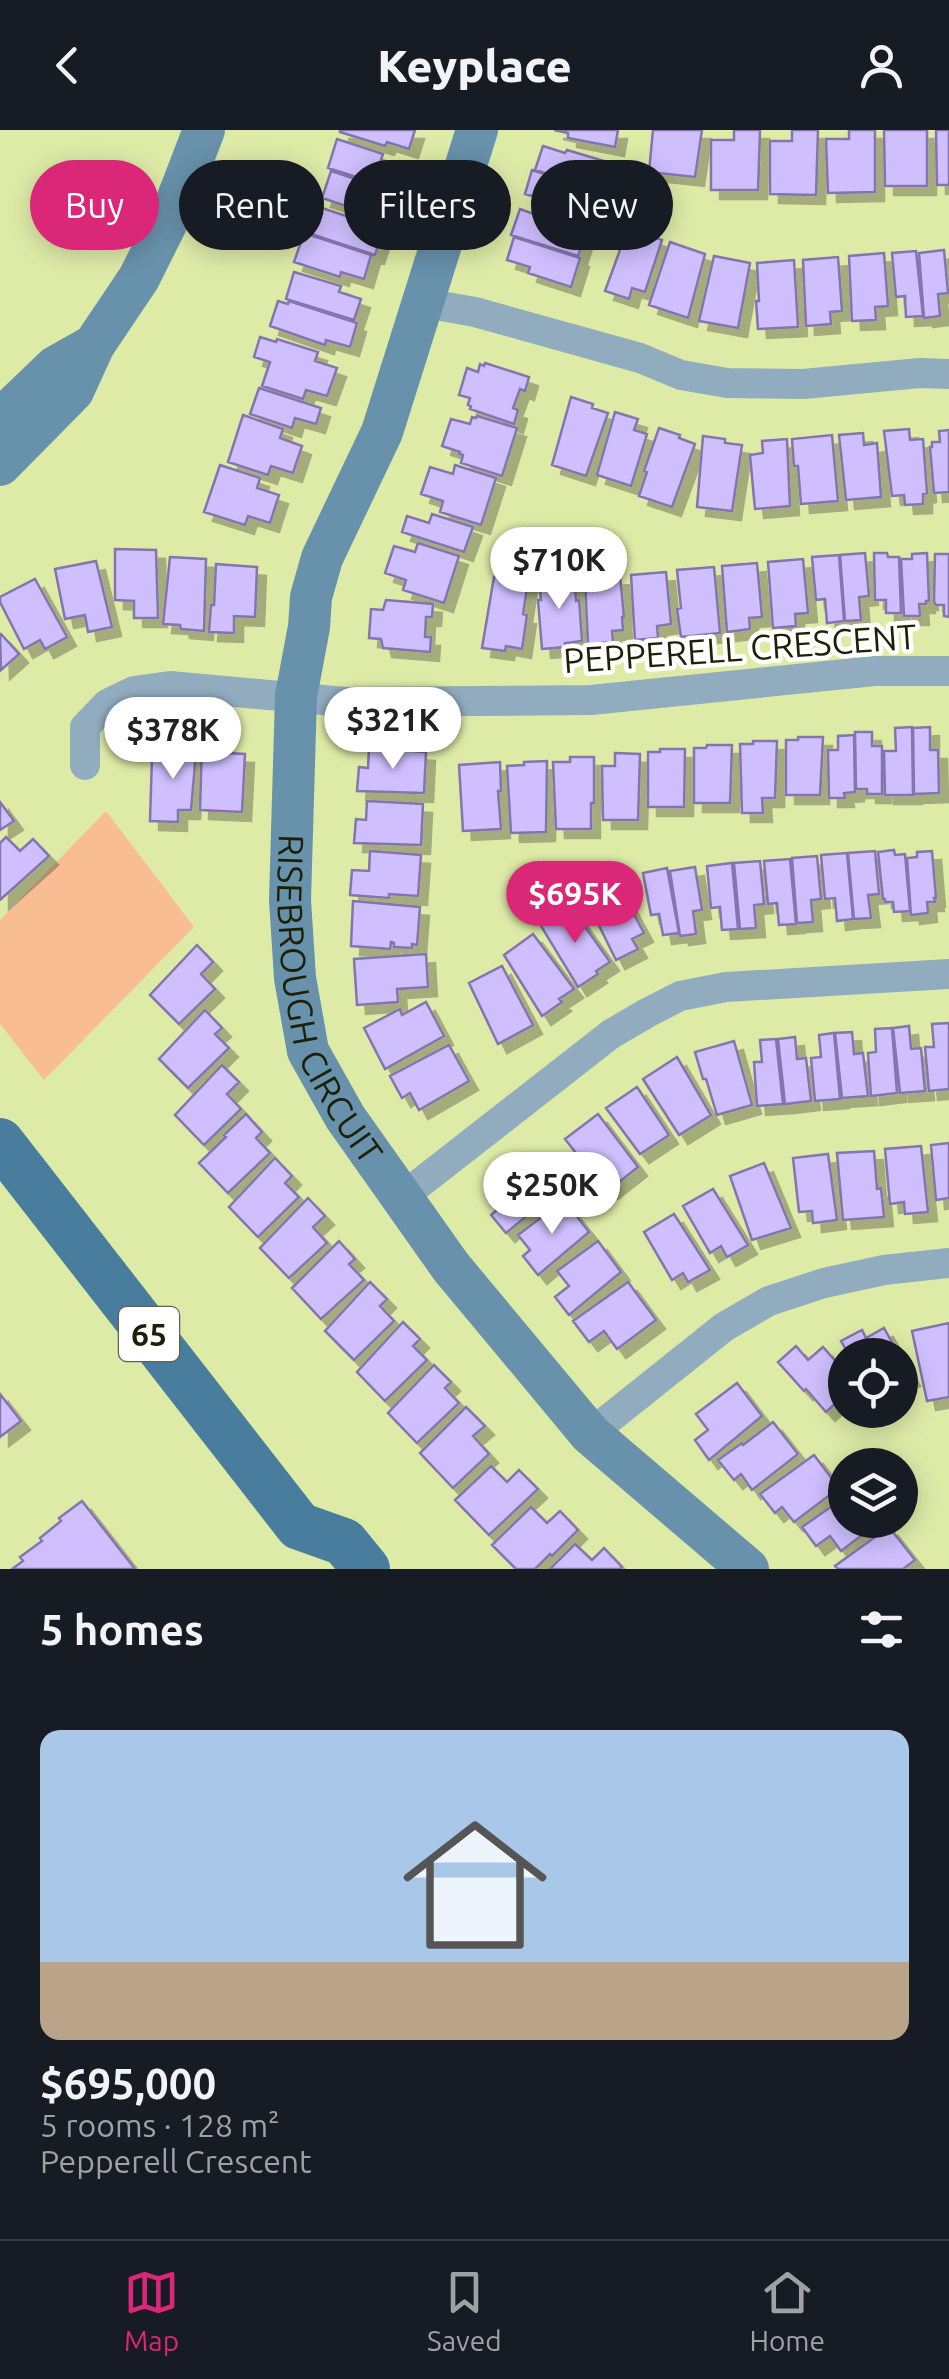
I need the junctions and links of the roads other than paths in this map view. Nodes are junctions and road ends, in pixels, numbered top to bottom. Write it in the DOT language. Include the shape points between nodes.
graph roads {
  1 [pos="204,130"];
  2 [pos="478,130"];
  3 [pos="424,303"];
  4 [pos="94,345"];
  5 [pos="949,374"];
  6 [pos="0,420"];
  7 [pos="0,466"];
  8 [pos="949,671"];
  9 [pos="296,696"];
  10 [pos="84,765"];
  11 [pos="949,974"];
  12 [pos="0,1142"];
  13 [pos="401,1198"];
  14 [pos="949,1263"];
  15 [pos="590,1434"];
  16 [pos="300,1547"];
  17 [pos="366,1569"];
  18 [pos="748,1569"];
  1 -- 4 [label="street" via="139,278"];
  2 -- 3 [label="street, RISEBROUGH CIRCUIT"];
  3 -- 5 [label="street" via="727,383"];
  3 -- 9 [label="street, RISEBROUGH CIRCUIT" via="382,432 322,558"];
  4 -- 6 [label="street" via="54,366"];
  4 -- 7 [label="street" via="73,391"];
  8 -- 9 [label="street, PEPPERELL CRESCENT" via="875,671 591,700 345,702"];
  9 -- 10 [label="street, PEPPERELL CRESCENT" via="170,686 134,691 107,704 85,727"];
  9 -- 13 [label="street, RISEBROUGH CIRCUIT" via="290,900 294,978 308,1051"];
  11 -- 13 [label="street" via="726,987 680,996 611,1034"];
  12 -- 16 [label="main road, 65"];
  13 -- 15 [label="street, RISEBROUGH CIRCUIT"];
  14 -- 15 [label="street" via="884,1270 769,1301 724,1328"];
  15 -- 18 [label="street, RISEBROUGH CIRCUIT"];
  16 -- 17 [label="main road, 65" via="344,1542"];
}
